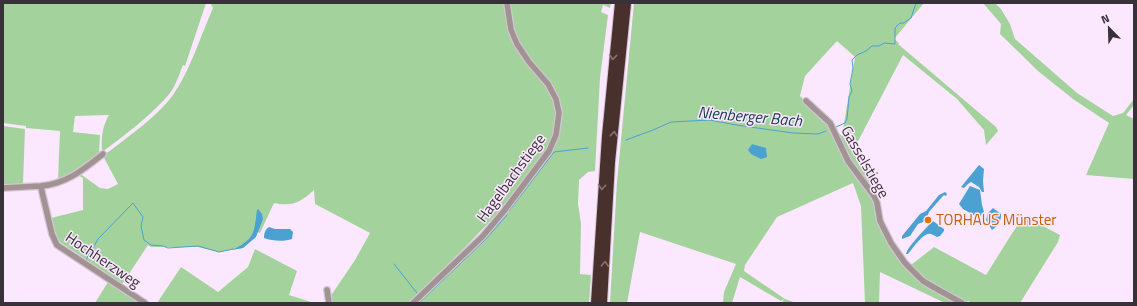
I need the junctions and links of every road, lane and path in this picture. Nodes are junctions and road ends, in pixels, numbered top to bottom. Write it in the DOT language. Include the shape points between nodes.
graph roads {
  1 [pos="507,3"];
  2 [pos="619,3"];
  3 [pos="626,3"];
  4 [pos="621,18"];
  5 [pos="806,101"];
  6 [pos="103,154"];
  7 [pos="42,186"];
  8 [pos="3,188"];
  9 [pos="327,290"];
  10 [pos="145,303"];
  11 [pos="329,303"];
  12 [pos="413,303"];
  13 [pos="595,303"];
  14 [pos="603,303"];
  15 [pos="962,303"];
  1 -- 12 [label="street, Hagelbachstiege" via="511,30 517,44 548,84 556,99 559,120 556,135 545,156 482,237"];
  2 -- 4 [label="highway"];
  3 -- 4 [label="highway"];
  4 -- 13 [label="highway, one-way" via="606,136"];
  14 -- 4 [label="highway, one-way"];
  5 -- 15 [label="street, Gasselstiege" via="830,123 848,161 876,199 880,221 904,263 935,288"];
  6 -- 7 [label="street" via="66,180"];
  7 -- 8 [label="street"];
  7 -- 10 [label="street, Hochherzweg" via="55,243"];
  9 -- 11 [label="street"];
}
